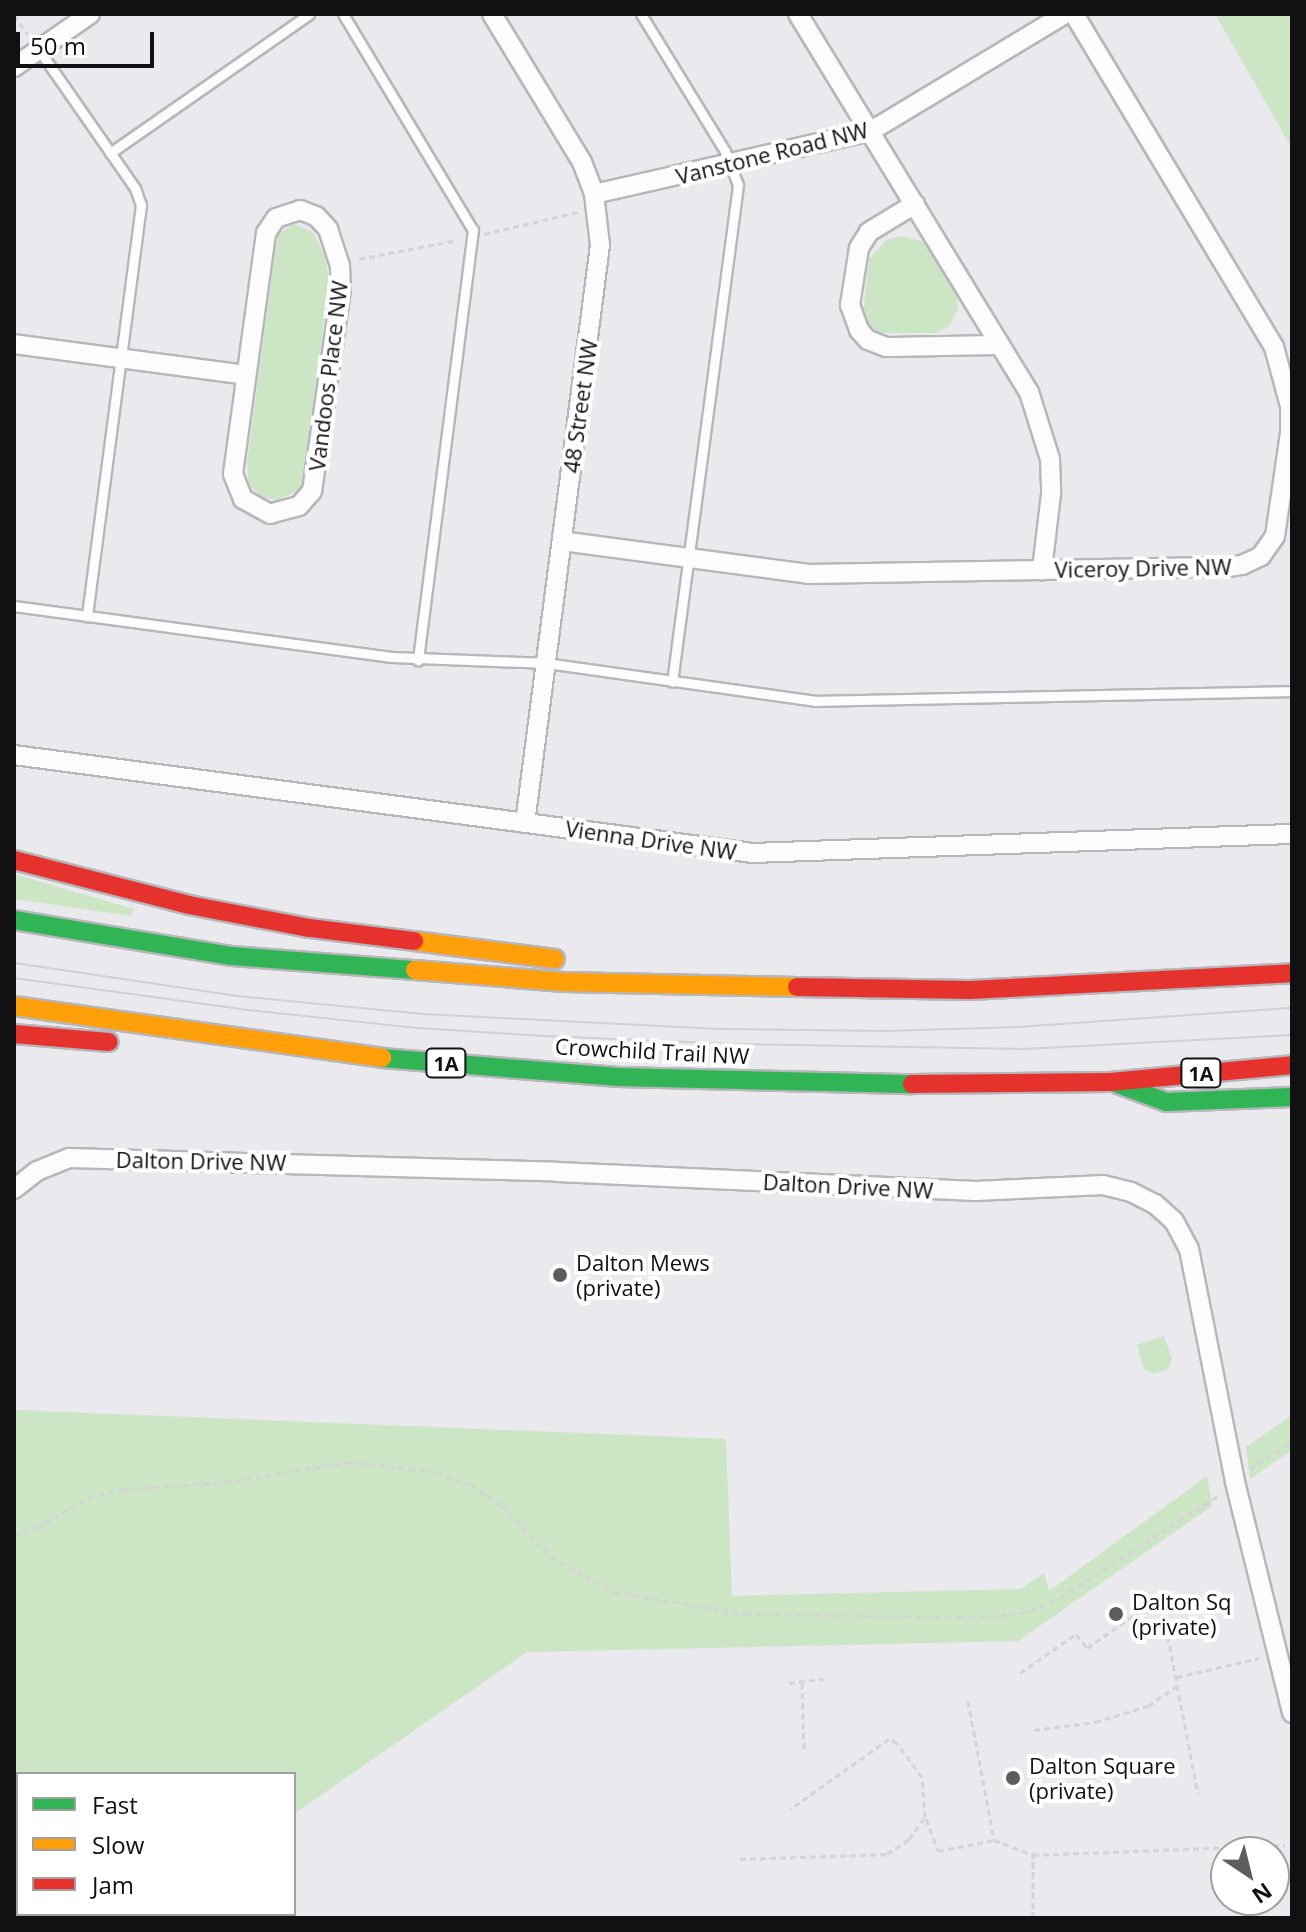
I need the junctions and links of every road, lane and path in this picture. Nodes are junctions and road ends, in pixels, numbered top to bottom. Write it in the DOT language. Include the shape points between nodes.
graph roads {
  1 [pos="90,14"];
  2 [pos="309,14"];
  3 [pos="343,14"];
  4 [pos="492,14"];
  5 [pos="641,14"];
  6 [pos="798,14"];
  7 [pos="1065,14"];
  8 [pos="1074,14"];
  9 [pos="14,15"];
  10 [pos="39,50"];
  11 [pos="14,67"];
  12 [pos="871,131"];
  13 [pos="110,153"];
  14 [pos="733,165"];
  15 [pos="594,194"];
  16 [pos="915,204"];
  17 [pos="14,344"];
  18 [pos="1000,345"];
  19 [pos="121,359"];
  20 [pos="246,375"];
  21 [pos="562,541"];
  22 [pos="689,558"];
  23 [pos="1042,570"];
  24 [pos="14,606"];
  25 [pos="87,616"];
  26 [pos="418,660"];
  27 [pos="546,663"];
  28 [pos="672,682"];
  29 [pos="1292,691"];
  30 [pos="14,755"];
  31 [pos="525,823"];
  32 [pos="1292,834"];
  33 [pos="14,860"];
  34 [pos="14,920"];
  35 [pos="574,961"];
  36 [pos="621,964"];
  37 [pos="1292,973"];
  38 [pos="712,983"];
  39 [pos="14,1006"];
  40 [pos="168,1031"];
  41 [pos="14,1034"];
  42 [pos="1292,1065"];
  43 [pos="1110,1082"];
  44 [pos="1292,1097"];
  45 [pos="14,1189"];
  46 [pos="1292,1441"];
  47 [pos="1250,1469"];
  48 [pos="1222,1493"];
  49 [pos="14,1536"];
  50 [pos="1260,1658"];
  51 [pos="1020,1673"];
  52 [pos="1177,1677"];
  53 [pos="824,1679"];
  54 [pos="789,1683"];
  55 [pos="802,1683"];
  56 [pos="1178,1685"];
  57 [pos="968,1701"];
  58 [pos="1292,1713"];
  59 [pos="1034,1730"];
  60 [pos="804,1749"];
  61 [pos="1198,1794"];
  62 [pos="790,1809"];
  63 [pos="925,1817"];
  64 [pos="995,1840"];
  65 [pos="1210,1847"];
  66 [pos="1033,1853"];
  67 [pos="740,1859"];
  68 [pos="1033,1918"];
  1 -- 10 [label="street"];
  2 -- 13 [label="lane"];
  3 -- 26 [label="lane" via="473,230"];
  4 -- 15 [label="street, 48 Street NW" via="582,162"];
  5 -- 14 [label="lane"];
  6 -- 12 [label="street"];
  7 -- 12 [label="street, Vanstone Road NW"];
  8 -- 23 [label="street, Viceroy Drive NW" via="1274,347 1290,406 1290,433 1275,536 1254,562 1229,567"];
  9 -- 10 [label="path"];
  10 -- 11 [label="street"];
  10 -- 13 [label="lane"];
  12 -- 14 [label="street, Vanstone Road NW"];
  12 -- 16 [label="street"];
  13 -- 19 [label="lane" via="141,205"];
  14 -- 15 [label="street, Vanstone Road NW"];
  14 -- 22 [label="lane" via="737,201"];
  15 -- 21 [label="street, 48 Street NW" via="598,276"];
  16 -- 18 [label="street"];
  16 -- 18 [label="street" via="869,232 859,248 850,305 854,323 868,340 886,347"];
  17 -- 19 [label="street"];
  18 -- 23 [label="street" via="1029,392 1050,459"];
  19 -- 20 [label="street"];
  19 -- 25 [label="lane"];
  20 -- 20 [label="street, Vandoos Place NW" via="234,481 250,506 270,514 290,511 315,483 341,290 337,250 323,222 309,212 283,214 266,233"];
  21 -- 22 [label="street, Viceroy Drive NW"];
  21 -- 27 [label="street, 48 Street NW"];
  22 -- 23 [label="street, Viceroy Drive NW" via="809,574"];
  22 -- 28 [label="lane"];
  24 -- 25 [label="lane"];
  25 -- 26 [label="lane"];
  26 -- 27 [label="lane"];
  27 -- 28 [label="lane"];
  27 -- 31 [label="street, 48 Street NW"];
  28 -- 29 [label="lane" via="815,701"];
  30 -- 31 [label="street, Vienna Drive NW"];
  31 -- 32 [label="street, Vienna Drive NW" via="752,853"];
  33 -- 35 [label="highway" via="189,905 310,928"];
  34 -- 38 [label="highway" via="232,956 564,982"];
  36 -- 38 [label="highway" via="669,967"];
  37 -- 38 [label="highway" via="970,990"];
  39 -- 40 [label="highway, Crowchild Trail NW / 1A"];
  40 -- 41 [label="highway" via="130,1044"];
  40 -- 43 [label="highway, Crowchild Trail NW / 1A" via="357,1056 618,1077 976,1085"];
  42 -- 43 [label="highway, Crowchild Trail NW / 1A"];
  43 -- 44 [label="highway" via="1166,1102"];
  45 -- 58 [label="street, Dalton Drive NW" via="37,1171 69,1158 961,1191 1103,1185 1131,1192 1174,1221 1189,1249 1235,1482"];
  46 -- 47 [label="path"];
  48 -- 49 [label="path" via="1061,1597 1031,1611 960,1617 745,1614 614,1592 551,1557 502,1506 472,1485 436,1472 349,1462 226,1482 123,1489 89,1498"];
  50 -- 52 [label="path"];
  51 -- 52 [label="path" via="1076,1634 1087,1648 1154,1601 1162,1606"];
  52 -- 56 [label="path"];
  53 -- 55 [label="path"];
  54 -- 55 [label="path"];
  55 -- 60 [label="path"];
  56 -- 59 [label="path" via="1148,1706 1095,1722"];
  56 -- 61 [label="path"];
  57 -- 64 [label="path"];
  62 -- 63 [label="path" via="889,1739 922,1777"];
  63 -- 64 [label="path" via="938,1851"];
  63 -- 67 [label="path" via="909,1839 887,1854"];
  64 -- 66 [label="path"];
  65 -- 66 [label="path"];
  66 -- 68 [label="path"];
}
